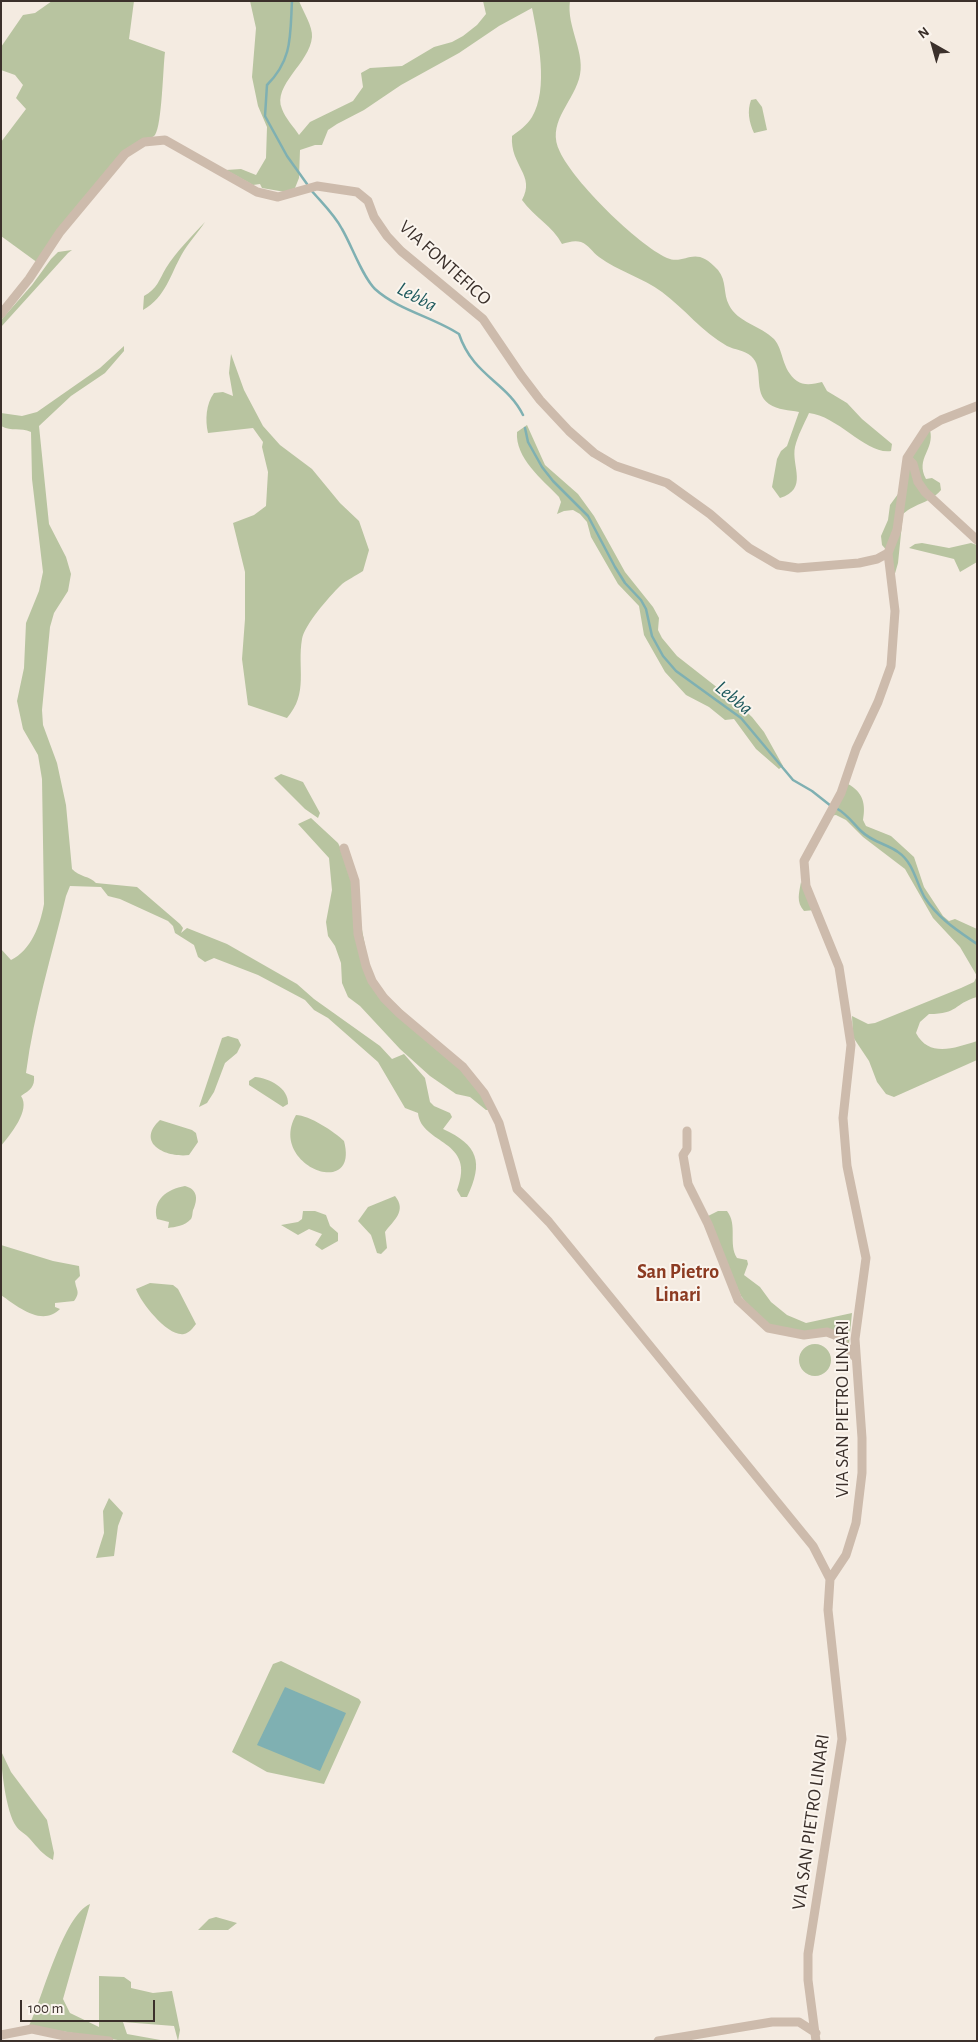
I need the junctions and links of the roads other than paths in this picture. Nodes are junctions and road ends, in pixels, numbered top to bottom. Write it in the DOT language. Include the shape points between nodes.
graph roads {
  1 [pos="1,314"];
  2 [pos="977,406"];
  3 [pos="907,458"];
  4 [pos="977,540"];
  5 [pos="888,553"];
  6 [pos="344,848"];
  7 [pos="687,1131"];
  8 [pos="856,1358"];
  9 [pos="830,1579"];
  10 [pos="1,2035"];
  11 [pos="816,2037"];
  12 [pos="109,2041"];
  13 [pos="658,2041"];
  1 -- 5 [label="street, VIA FONTEFICO" via="29,280 60,232 125,154 144,142 165,140 257,192 278,197 317,186 357,192 368,201 374,217 401,251 483,319 521,376 569,431 594,453 616,466 666,483 749,548 778,565 798,568 859,562"];
  2 -- 3 [label="street, VIA SAN PIETRO LINARI" via="926,429"];
  3 -- 4 [label="street" via="925,492"];
  3 -- 5 [label="street, VIA SAN PIETRO LINARI" via="897,530"];
  5 -- 8 [label="street, VIA SAN PIETRO LINARI" via="895,611 893,655 878,702 834,807 804,860 803,869 806,886 839,967 851,1045 843,1118 847,1166 866,1258 855,1339"];
  6 -- 9 [label="street" via="355,881 358,934 372,981 399,1013 463,1067 484,1094 499,1123 517,1189 549,1222 813,1546"];
  7 -- 8 [label="street" via="687,1149 683,1156 688,1184 708,1224 738,1300 768,1328 804,1336 827,1332 838,1336"];
  8 -- 9 [label="street, VIA SAN PIETRO LINARI" via="862,1438 859,1503 846,1555"];
  9 -- 11 [label="street, VIA SAN PIETRO LINARI" via="828,1610 842,1739 808,1954"];
  10 -- 12 [label="street" via="32,2029"];
  11 -- 13 [label="street" via="799,2022 788,2021"];
}
